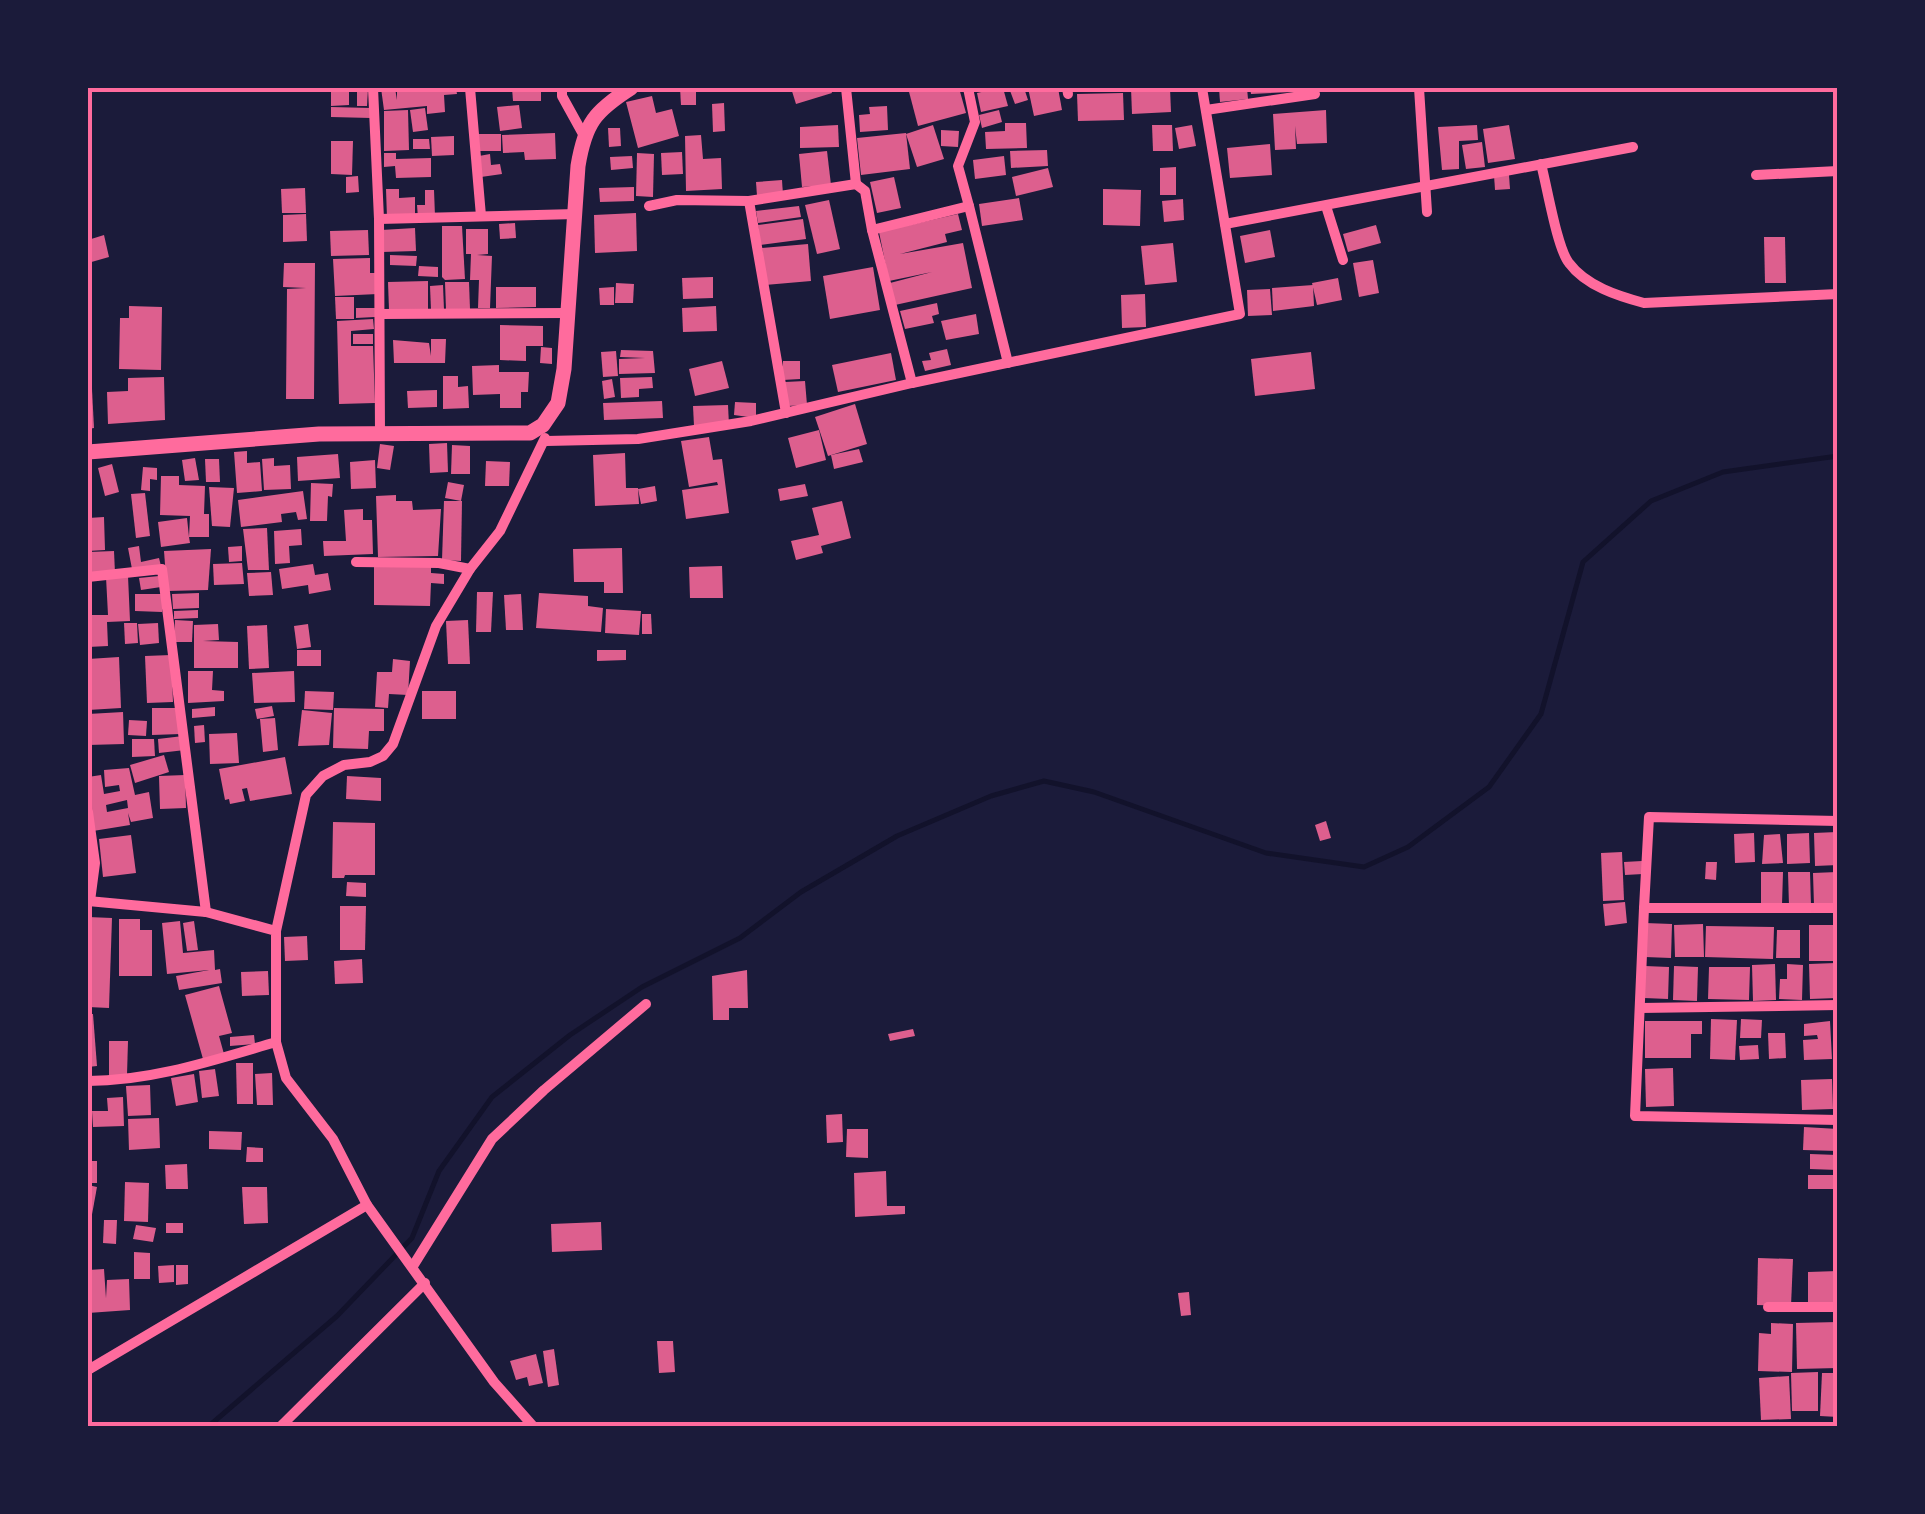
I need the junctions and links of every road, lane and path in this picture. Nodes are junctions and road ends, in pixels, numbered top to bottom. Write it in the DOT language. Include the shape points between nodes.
graph roads {
  1 [pos="373,88"];
  2 [pos="470,88"];
  3 [pos="562,88"];
  4 [pos="631,88"];
  5 [pos="846,88"];
  6 [pos="968,88"];
  7 [pos="1202,88"];
  8 [pos="1419,88"];
  9 [pos="1315,94"];
  10 [pos="1206,110"];
  11 [pos="584,134"];
  12 [pos="1632,147"];
  13 [pos="1541,164"];
  14 [pos="1838,172"];
  15 [pos="1756,175"];
  16 [pos="856,184"];
  17 [pos="1426,188"];
  18 [pos="749,201"];
  19 [pos="649,206"];
  20 [pos="969,206"];
  21 [pos="1326,206"];
  22 [pos="1428,212"];
  23 [pos="576,214"];
  24 [pos="481,216"];
  25 [pos="379,219"];
  26 [pos="1224,224"];
  27 [pos="872,230"];
  28 [pos="1343,260"];
  29 [pos="1838,294"];
  30 [pos="568,312"];
  31 [pos="381,314"];
  32 [pos="1008,362"];
  33 [pos="912,382"];
  34 [pos="786,413"];
  35 [pos="544,433"];
  36 [pos="380,434"];
  37 [pos="88,452"];
  38 [pos="356,562"];
  39 [pos="470,569"];
  40 [pos="88,577"];
  41 [pos="88,812"];
  42 [pos="1838,822"];
  43 [pos="89,901"];
  44 [pos="1644,908"];
  45 [pos="1838,908"];
  46 [pos="206,912"];
  47 [pos="276,931"];
  48 [pos="646,1004"];
  49 [pos="1838,1006"];
  50 [pos="1640,1008"];
  51 [pos="276,1042"];
  52 [pos="88,1081"];
  53 [pos="1838,1120"];
  54 [pos="367,1204"];
  55 [pos="412,1266"];
  56 [pos="426,1283"];
  57 [pos="1838,1307"];
  58 [pos="1768,1308"];
  59 [pos="88,1370"];
  60 [pos="281,1426"];
  61 [pos="533,1426"];
  1 -- 25 [label="street"];
  2 -- 24 [label="street"];
  3 -- 11 [label="street"];
  4 -- 11 [label="main road" via="602,106"];
  5 -- 16 [label="street"];
  6 -- 20 [label="street" via="975,122 958,166"];
  7 -- 10 [label="street"];
  8 -- 17 [label="street"];
  9 -- 10 [label="street"];
  10 -- 26 [label="street"];
  11 -- 23 [label="main road"];
  12 -- 13 [label="street"];
  13 -- 17 [label="street"];
  13 -- 29 [label="street" via="1566,260 1615,294 1644,303"];
  14 -- 15 [label="street"];
  16 -- 18 [label="street"];
  16 -- 27 [label="street" via="865,192"];
  17 -- 21 [label="street"];
  17 -- 22 [label="street"];
  18 -- 19 [label="street"];
  18 -- 34 [label="street"];
  20 -- 27 [label="street"];
  20 -- 32 [label="street"];
  21 -- 26 [label="street"];
  21 -- 28 [label="street"];
  23 -- 24 [label="street"];
  23 -- 30 [label="main road"];
  24 -- 25 [label="street"];
  25 -- 31 [label="street"];
  26 -- 32 [label="street" via="1240,314"];
  27 -- 33 [label="street"];
  30 -- 31 [label="street"];
  30 -- 35 [label="main road" via="558,403"];
  31 -- 36 [label="street"];
  32 -- 33 [label="street"];
  33 -- 34 [label="street"];
  34 -- 35 [label="street" via="638,439"];
  35 -- 36 [label="main road"];
  35 -- 39 [label="street" via="500,532"];
  36 -- 37 [label="main road"];
  38 -- 39 [label="street"];
  39 -- 47 [label="street" via="436,626 394,744 370,762 344,764 323,776 306,795"];
  40 -- 46 [label="street" via="162,569"];
  41 -- 43 [label="street" via="95,864"];
  42 -- 44 [label="street" via="1649,817"];
  43 -- 46 [label="street"];
  44 -- 45 [label="street"];
  44 -- 50 [label="street"];
  46 -- 47 [label="street"];
  47 -- 51 [label="street"];
  48 -- 55 [label="street" via="492,1139"];
  49 -- 50 [label="street"];
  50 -- 53 [label="street" via="1635,1116"];
  51 -- 52 [label="street" via="122,1081"];
  51 -- 54 [label="street" via="286,1078 334,1139"];
  54 -- 55 [label="street"];
  54 -- 59 [label="street"];
  55 -- 56 [label="street"];
  56 -- 60 [label="street"];
  56 -- 61 [label="street"];
  57 -- 58 [label="street"];
}
